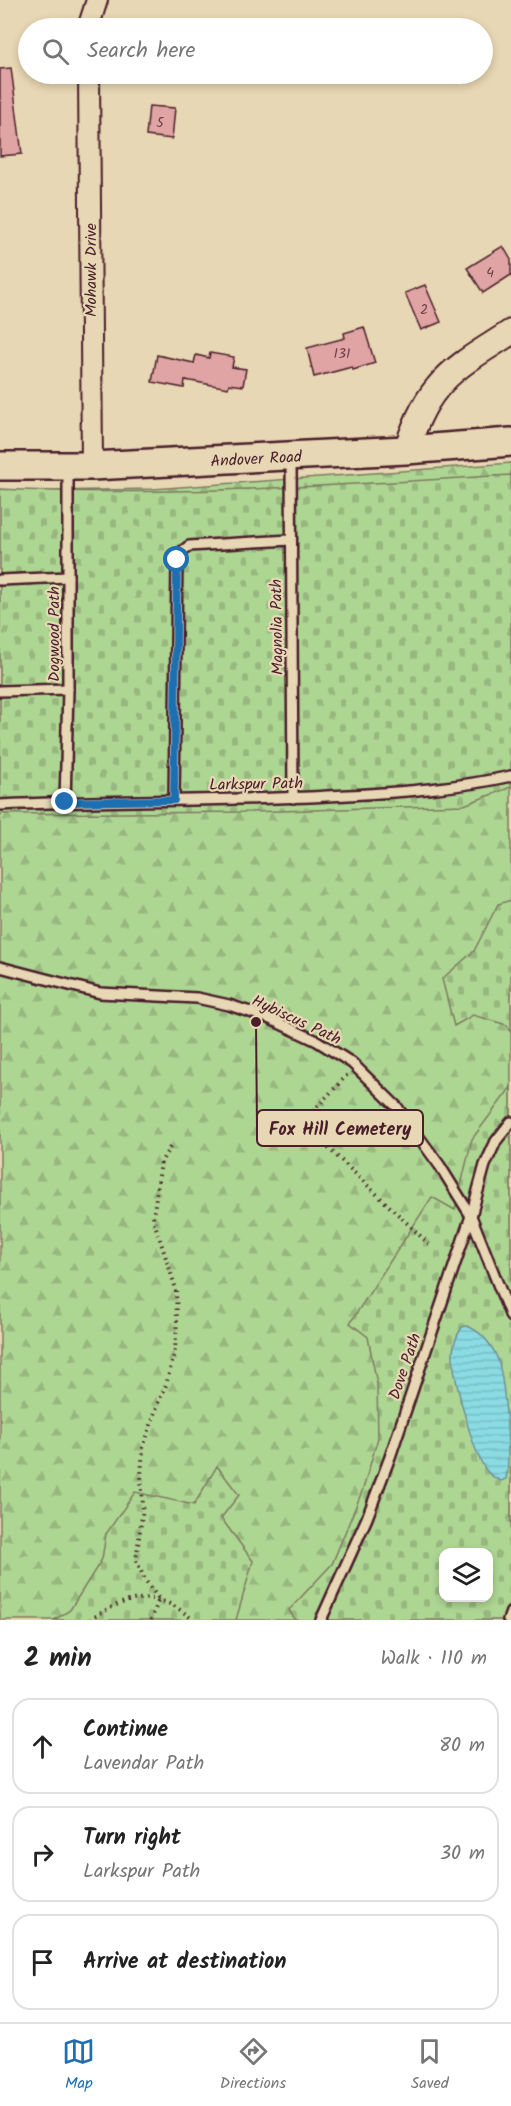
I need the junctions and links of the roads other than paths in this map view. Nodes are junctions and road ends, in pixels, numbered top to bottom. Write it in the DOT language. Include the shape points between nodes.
graph roads {
  1 [pos="97,0"];
  2 [pos="91,18"];
  3 [pos="89,84"];
  4 [pos="511,332"];
  5 [pos="511,442"];
  6 [pos="406,450"];
  7 [pos="291,456"];
  8 [pos="0,466"];
  9 [pos="80,466"];
  10 [pos="290,540"];
  11 [pos="68,578"];
  12 [pos="0,580"];
  13 [pos="68,689"];
  14 [pos="0,691"];
  15 [pos="511,776"];
  16 [pos="293,798"];
  17 [pos="174,800"];
  18 [pos="65,802"];
  19 [pos="0,805"];
  20 [pos="0,967"];
  21 [pos="511,1122"];
  22 [pos="471,1216"];
  23 [pos="511,1317"];
  24 [pos="511,1612"];
  25 [pos="321,1620"];
  26 [pos="508,1620"];
  1 -- 2 [label="street"];
  3 -- 9 [label="street, Mohawk Drive"];
  4 -- 6 [label="street" via="436,388 416,421"];
  5 -- 6 [label="main road, Andover Road"];
  6 -- 7 [label="main road, Andover Road"];
  7 -- 9 [label="main road, Andover Road"];
  7 -- 10 [label="lane, Magnolia Path"];
  8 -- 9 [label="main road, Andover Road"];
  9 -- 11 [label="lane, Dogwood Path" via="66,500"];
  10 -- 16 [label="lane, Magnolia Path"];
  10 -- 17 [label="lane" via="189,546 177,560"];
  11 -- 12 [label="lane"];
  11 -- 13 [label="lane, Dogwood Path"];
  13 -- 14 [label="lane"];
  13 -- 18 [label="lane, Dogwood Path"];
  15 -- 16 [label="lane, Larkspur Path" via="472,785"];
  16 -- 17 [label="lane, Larkspur Path"];
  17 -- 18 [label="lane, Larkspur Path"];
  18 -- 19 [label="lane, Larkspur Path"];
  20 -- 22 [label="lane, Hybiscus Path" via="100,993 197,998 229,1005 317,1041 355,1066 397,1107"];
  21 -- 22 [label="lane, Dove Path" via="490,1152"];
  22 -- 23 [label="lane, Hybiscus Path"];
  22 -- 25 [label="lane, Dove Path" via="390,1457"];
  24 -- 26 [label="lane"];
}
